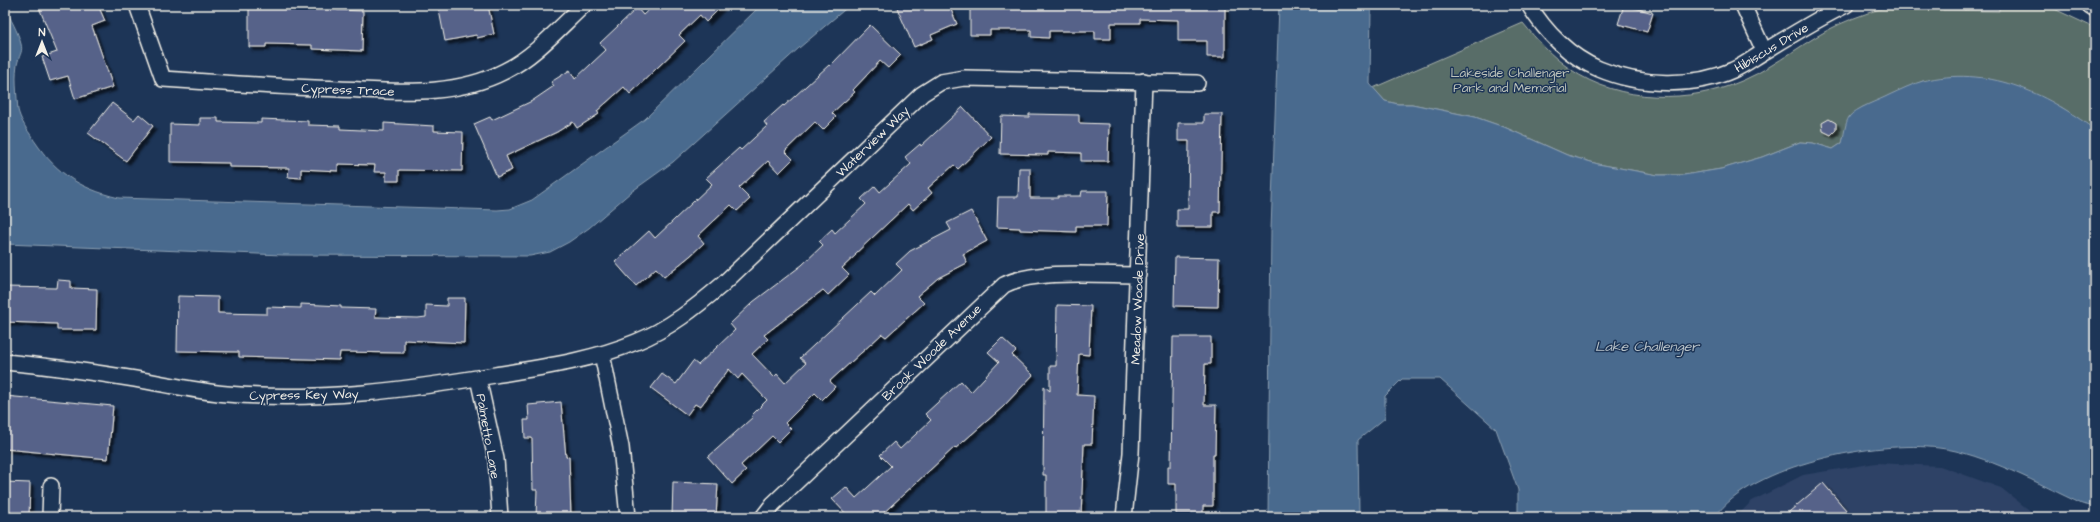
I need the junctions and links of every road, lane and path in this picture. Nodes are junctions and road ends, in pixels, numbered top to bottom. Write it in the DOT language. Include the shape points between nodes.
graph roads {
  1 [pos="137,5"];
  2 [pos="584,5"];
  3 [pos="1529,5"];
  4 [pos="1744,5"];
  5 [pos="1846,5"];
  6 [pos="2089,5"];
  7 [pos="2095,9"];
  8 [pos="1764,51"];
  9 [pos="1144,82"];
  10 [pos="1197,83"];
  11 [pos="1138,275"];
  12 [pos="602,354"];
  13 [pos="5,362"];
  14 [pos="478,378"];
  15 [pos="51,486"];
  16 [pos="50,517"];
  17 [pos="500,517"];
  18 [pos="628,517"];
  19 [pos="763,517"];
  20 [pos="1124,517"];
  1 -- 2 [label="street, Cypress Trace" via="163,79 414,92 461,87 484,81 506,71 526,58"];
  3 -- 8 [label="street, Hibiscus Drive" via="1556,41 1575,56 1599,69 1644,80 1702,80 1733,70"];
  4 -- 8 [label="street"];
  5 -- 8 [label="street, Hibiscus Drive"];
  6 -- 7 [label="street"];
  9 -- 10 [label="street, Waterview Way"];
  9 -- 11 [label="street, Meadow Woode Drive"];
  9 -- 12 [label="street, Waterview Way" via="964,78 952,79 931,87 693,310 638,342"];
  11 -- 19 [label="street, Brook Woode Avenue" via="1037,275 1014,279 1004,285"];
  11 -- 20 [label="street, Meadow Woode Drive" via="1131,453"];
  12 -- 14 [label="street, Cypress Key Way" via="575,362"];
  12 -- 18 [label="street" via="621,447"];
  13 -- 14 [label="street, Cypress Key Way" via="54,367 226,394 285,396 336,396 429,387"];
  14 -- 17 [label="street, Palmetto Lane" via="496,459"];
  15 -- 16 [label="street"];
}
